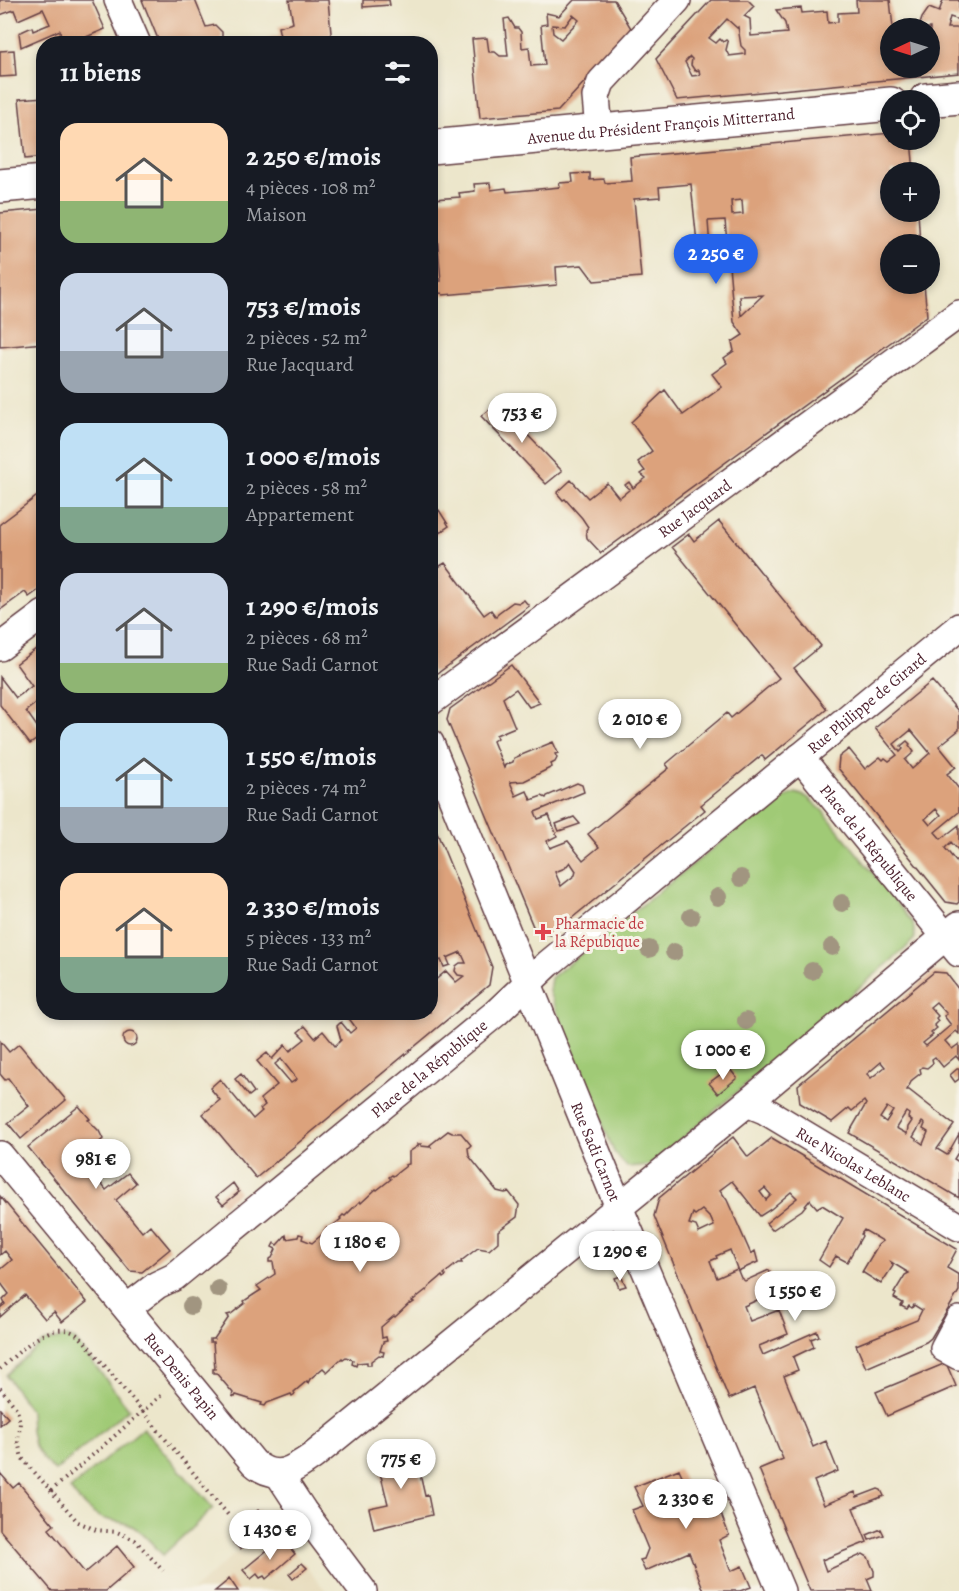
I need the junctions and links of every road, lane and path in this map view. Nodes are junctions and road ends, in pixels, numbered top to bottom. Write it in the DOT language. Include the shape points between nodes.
graph roads {
  1 [pos="118,0"];
  2 [pos="677,0"];
  3 [pos="133,36"];
  4 [pos="959,98"];
  5 [pos="940,99"];
  6 [pos="880,105"];
  7 [pos="599,130"];
  8 [pos="438,146"];
  9 [pos="36,183"];
  10 [pos="0,186"];
  11 [pos="959,314"];
  12 [pos="36,620"];
  13 [pos="959,627"];
  14 [pos="0,647"];
  15 [pos="438,696"];
  16 [pos="800,757"];
  17 [pos="438,762"];
  18 [pos="954,938"];
  19 [pos="529,981"];
  20 [pos="747,1102"];
  21 [pos="1,1157"];
  22 [pos="619,1207"];
  23 [pos="959,1227"];
  24 [pos="126,1308"];
  25 [pos="959,1320"];
  26 [pos="959,1356"];
  27 [pos="0,1369"];
  28 [pos="183,1377"];
  29 [pos="0,1388"];
  30 [pos="143,1412"];
  31 [pos="278,1473"];
  32 [pos="51,1491"];
  33 [pos="229,1516"];
  34 [pos="163,1571"];
  35 [pos="363,1591"];
  36 [pos="781,1591"];
  1 -- 3 [label="street"];
  2 -- 7 [label="street" via="601,82 596,97"];
  4 -- 5 [label="main road"];
  6 -- 7 [label="main road, Avenue du Président François Mitterrand"];
  7 -- 8 [label="main road, Avenue du Président François Mitterrand"];
  9 -- 10 [label="main road"];
  11 -- 15 [label="street, Rue Jacquard"];
  12 -- 14 [label="street"];
  13 -- 16 [label="street, Rue Philippe de Girard"];
  16 -- 18 [label="street, Place de la République"];
  16 -- 19 [label="street, Place de la République"];
  17 -- 19 [label="street, Rue Sadi Carnot"];
  18 -- 20 [label="street, Place de la République"];
  19 -- 22 [label="street, Rue Sadi Carnot"];
  19 -- 24 [label="street, Place de la République" via="496,1013 269,1200 174,1277"];
  20 -- 22 [label="street, Place de la République"];
  20 -- 23 [label="street, Rue Nicolas Leblanc"];
  21 -- 24 [label="street, Rue Denis Papin"];
  22 -- 31 [label="street, Place de la République" via="313,1456"];
  22 -- 36 [label="street, Rue Sadi Carnot"];
  24 -- 28 [label="street, Rue Denis Papin"];
  25 -- 26 [label="street" via="944,1348"];
  27 -- 30 [label="path" via="39,1336 57,1330 73,1332"];
  28 -- 30 [label="path"];
  28 -- 31 [label="street, Rue Denis Papin" via="254,1463 265,1471"];
  29 -- 32 [label="path" via="17,1409 22,1458"];
  30 -- 32 [label="path"];
  30 -- 33 [label="path"];
  31 -- 35 [label="street"];
  32 -- 34 [label="path" via="78,1522 135,1540"];
}
